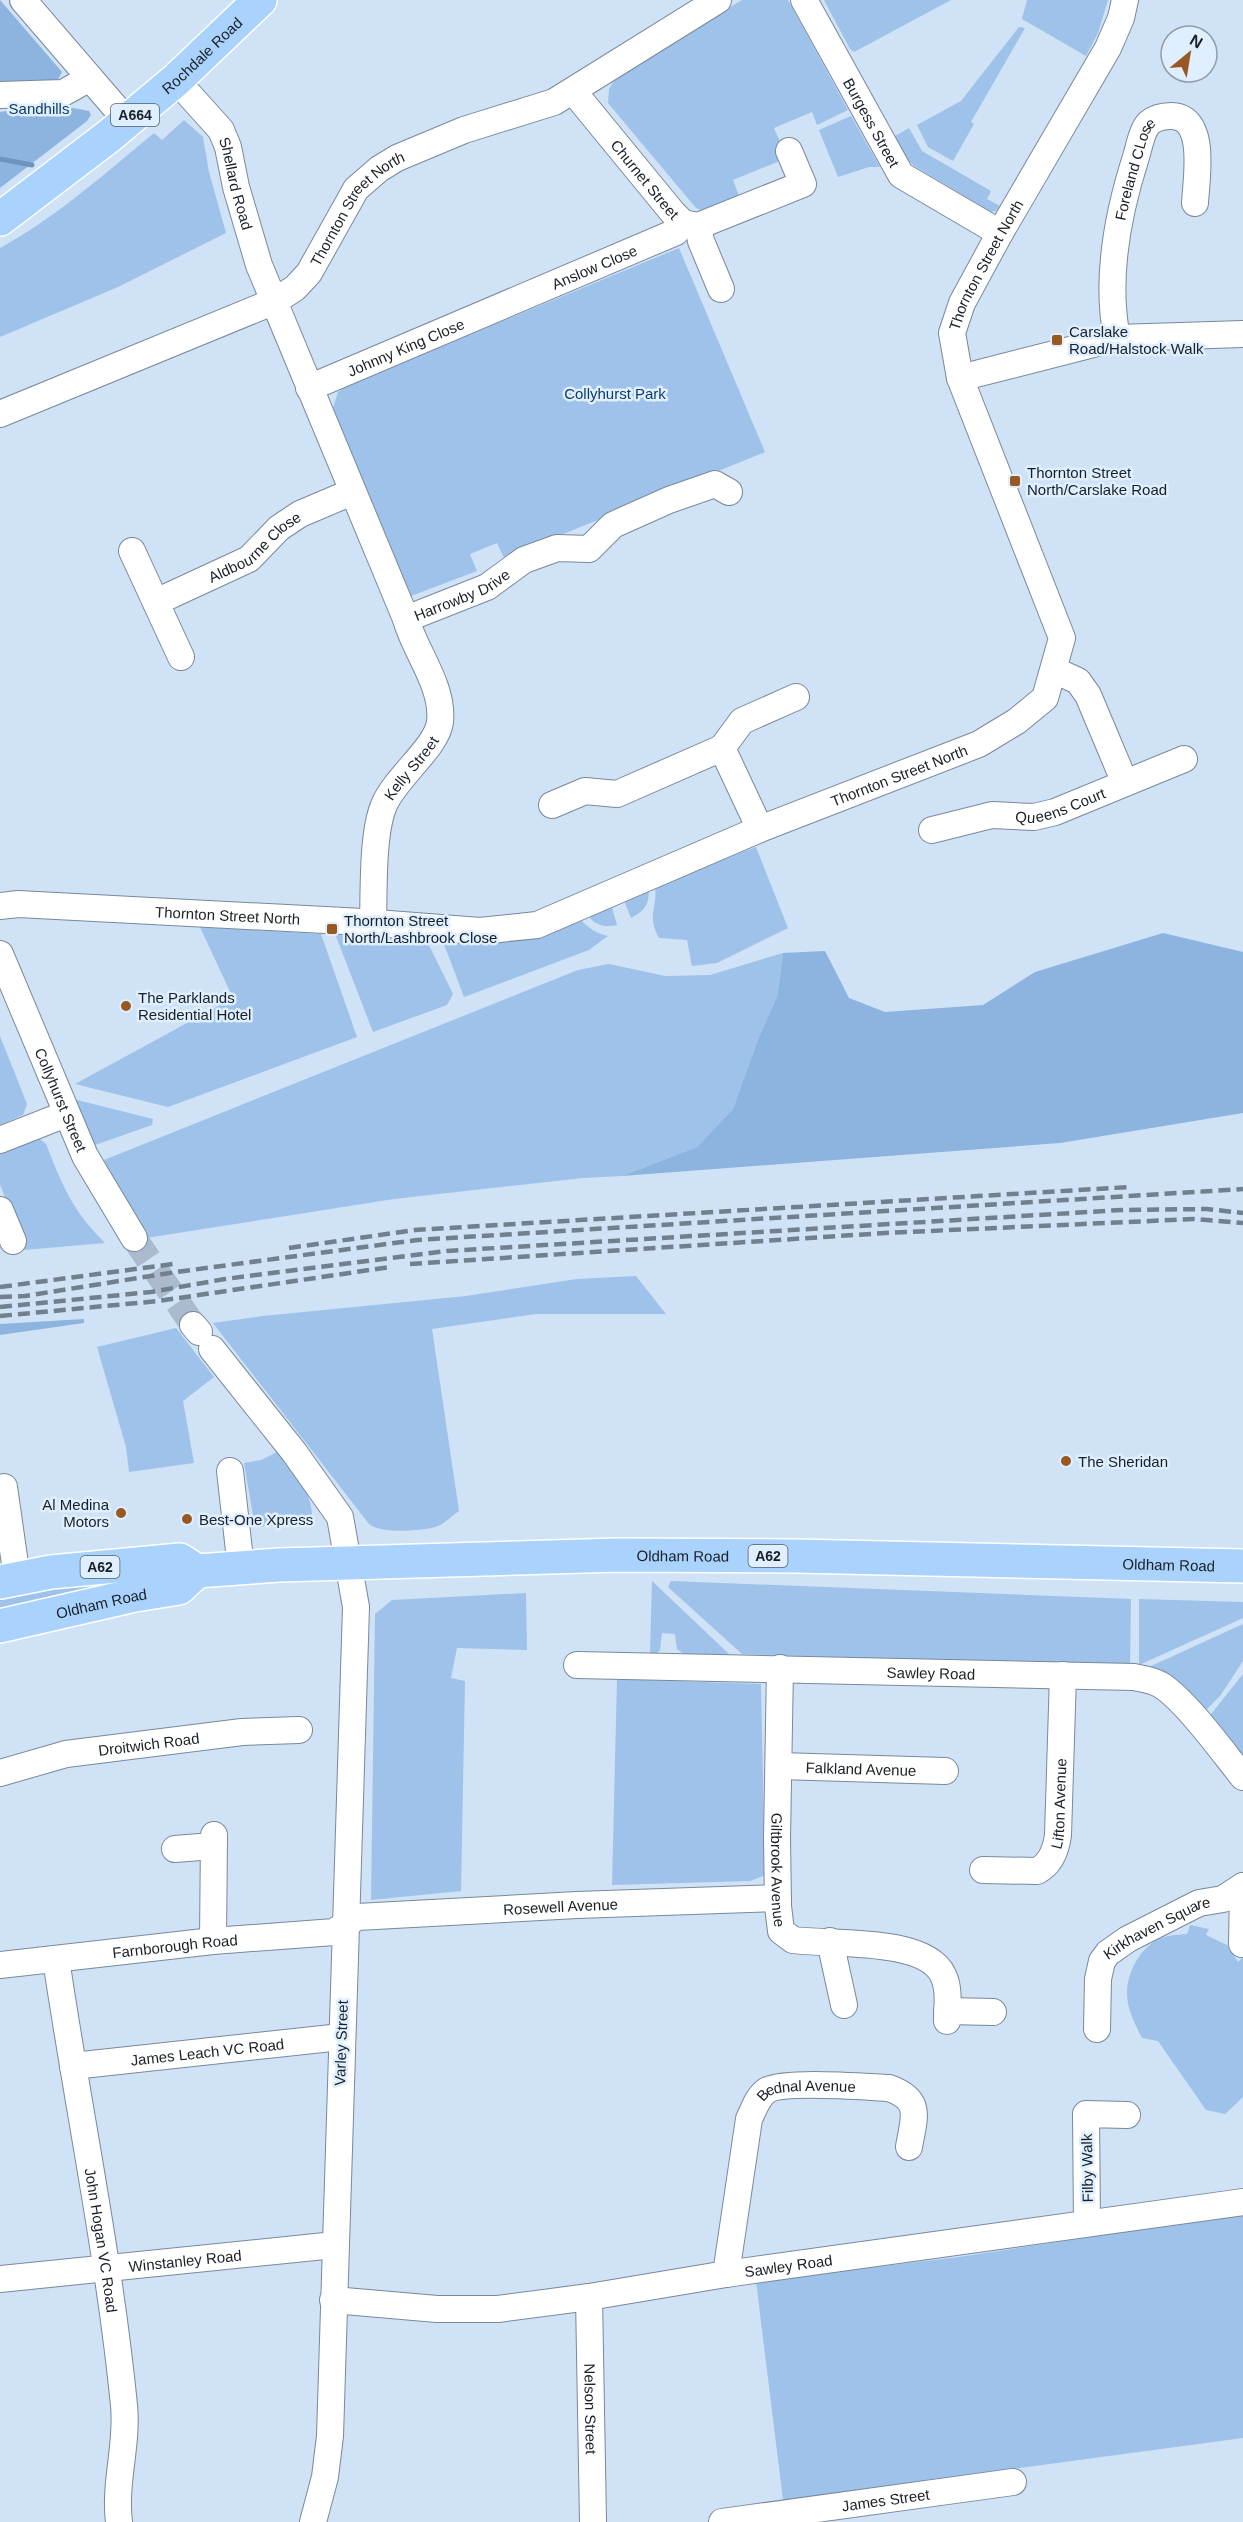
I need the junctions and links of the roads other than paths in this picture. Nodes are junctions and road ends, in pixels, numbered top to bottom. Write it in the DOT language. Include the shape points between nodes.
graph roads {
  1 [pos="23,0"];
  2 [pos="260,0"];
  3 [pos="718,0"];
  4 [pos="804,0"];
  5 [pos="1125,0"];
  6 [pos="90,78"];
  7 [pos="176,80"];
  8 [pos="573,91"];
  9 [pos="0,95"];
  10 [pos="127,121"];
  11 [pos="789,151"];
  12 [pos="1195,203"];
  13 [pos="0,219"];
  14 [pos="691,225"];
  15 [pos="1000,232"];
  16 [pos="721,289"];
  17 [pos="275,301"];
  18 [pos="502,306"];
  19 [pos="1243,334"];
  20 [pos="1117,338"];
  21 [pos="960,378"];
  22 [pos="309,388"];
  23 [pos="0,414"];
  24 [pos="352,492"];
  25 [pos="729,492"];
  26 [pos="132,551"];
  27 [pos="156,602"];
  28 [pos="406,619"];
  29 [pos="181,657"];
  30 [pos="1054,670"];
  31 [pos="796,697"];
  32 [pos="722,748"];
  33 [pos="1184,759"];
  34 [pos="1125,783"];
  35 [pos="552,805"];
  36 [pos="760,829"];
  37 [pos="932,830"];
  38 [pos="0,906"];
  39 [pos="373,923"];
  40 [pos="0,954"];
  41 [pos="66,1114"];
  42 [pos="0,1140"];
  43 [pos="0,1210"];
  44 [pos="134,1238"];
  45 [pos="13,1241"];
  46 [pos="201,1335"];
  47 [pos="230,1471"];
  48 [pos="4,1487"];
  49 [pos="347,1564"];
  50 [pos="1243,1566"];
  51 [pos="241,1568"];
  52 [pos="197,1571"];
  53 [pos="9,1580"];
  54 [pos="0,1626"];
  55 [pos="577,1665"];
  56 [pos="780,1668"];
  57 [pos="1063,1675"];
  58 [pos="298,1730"];
  59 [pos="779,1766"];
  60 [pos="945,1771"];
  61 [pos="0,1773"];
  62 [pos="1243,1777"];
  63 [pos="174,1850"];
  64 [pos="983,1870"];
  65 [pos="1243,1886"];
  66 [pos="778,1898"];
  67 [pos="345,1923"];
  68 [pos="213,1941"];
  69 [pos="830,1941"];
  70 [pos="1242,1944"];
  71 [pos="56,1959"];
  72 [pos="0,1965"];
  73 [pos="844,2006"];
  74 [pos="993,2012"];
  75 [pos="1097,2029"];
  76 [pos="341,2037"];
  77 [pos="73,2066"];
  78 [pos="1127,2115"];
  79 [pos="909,2146"];
  80 [pos="1243,2202"];
  81 [pos="1087,2223"];
  82 [pos="336,2245"];
  83 [pos="108,2267"];
  84 [pos="726,2274"];
  85 [pos="0,2279"];
  86 [pos="589,2297"];
  87 [pos="333,2300"];
  88 [pos="1013,2482"];
  89 [pos="119,2522"];
  90 [pos="313,2522"];
  91 [pos="593,2522"];
  92 [pos="722,2522"];
  1 -- 6 [label="street"];
  2 -- 7 [label="highway, Rochdale Road / A664"];
  3 -- 8 [label="street, Thornton Street North"];
  4 -- 15 [label="street, Burgess Street" via="901,175"];
  5 -- 15 [label="street, Thornton Street North" via="1108,48"];
  6 -- 9 [label="street" via="63,93"];
  6 -- 10 [label="street"];
  7 -- 10 [label="highway, Rochdale Road / A664"];
  7 -- 17 [label="street, Shellard Road" via="221,130 244,217"];
  8 -- 14 [label="street, Churnet Street"];
  8 -- 17 [label="street, Thornton Street North" via="554,102 464,130 379,169 356,189 309,273"];
  10 -- 13 [label="highway, Rochdale Road / A664"];
  11 -- 14 [label="street, Churnet Street" via="803,184"];
  12 -- 20 [label="street, Foreland CLose" via="1195,132 1175,116 1161,117 1149,123 1143,135 1122,201 1114,260"];
  14 -- 16 [label="street"];
  14 -- 18 [label="street, Anslow Close"];
  15 -- 21 [label="street, Thornton Street North" via="962,303 952,333"];
  17 -- 22 [label="street, Harrowby Drive"];
  17 -- 23 [label="street, Thornton Street North"];
  18 -- 22 [label="street, Johnny King Close"];
  19 -- 20 [label="street"];
  20 -- 21 [label="street"];
  21 -- 30 [label="street, Thornton Street North" via="1062,638"];
  22 -- 24 [label="street, Harrowby Drive"];
  24 -- 27 [label="street, Aldbourne Close" via="300,514 279,528 249,559"];
  24 -- 28 [label="street, Harrowby Drive"];
  25 -- 28 [label="street, Harrowby Drive" via="715,484 669,500 613,525 589,549 557,548 524,560 487,587"];
  26 -- 27 [label="street"];
  27 -- 29 [label="street"];
  28 -- 39 [label="street, Kelly Street" via="440,705 440,724 433,741 402,776 384,805"];
  30 -- 34 [label="street" via="1078,681 1088,695"];
  30 -- 36 [label="street, Thornton Street North" via="1045,698 979,744"];
  31 -- 32 [label="street" via="742,722"];
  32 -- 35 [label="street" via="617,794 585,791"];
  32 -- 36 [label="street"];
  33 -- 34 [label="street, Queens Court"];
  34 -- 37 [label="street, Queens Court" via="1055,812 1034,817 992,815"];
  36 -- 39 [label="street, Thornton Street North" via="537,924 480,930"];
  38 -- 39 [label="street, Thornton Street North"];
  40 -- 41 [label="street, Collyhurst Street"];
  41 -- 42 [label="street"];
  41 -- 44 [label="street, Collyhurst Street" via="88,1162"];
  43 -- 45 [label="street"];
  46 -- 49 [label="street" via="333,1506 340,1517"];
  47 -- 51 [label="street"];
  48 -- 53 [label="street"];
  49 -- 50 [label="highway, Oldham Road / A62" via="618,1555"];
  49 -- 51 [label="highway, Oldham Road / A62"];
  49 -- 67 [label="street, Varley Street" via="356,1617"];
  51 -- 52 [label="highway, Oldham Road / A62"];
  52 -- 53 [label="highway, Oldham Road / A62" via="180,1560"];
  52 -- 54 [label="highway, Oldham Road / A62" via="179,1588"];
  55 -- 56 [label="street, Sawley Road"];
  56 -- 57 [label="street, Sawley Road"];
  56 -- 59 [label="street, Giltbrook Avenue"];
  57 -- 62 [label="street, Sawley Road" via="1134,1677 1160,1684"];
  57 -- 64 [label="street, Lifton Avenue" via="1058,1835 1054,1851 1037,1871"];
  58 -- 61 [label="street, Droitwich Road" via="242,1732 66,1754"];
  59 -- 60 [label="street, Falkland Avenue"];
  59 -- 66 [label="street, Giltbrook Avenue"];
  63 -- 68 [label="street" via="213,1840"];
  65 -- 70 [label="street, Kirkhaven Square"];
  65 -- 75 [label="street, Kirkhaven Square" via="1223,1899 1199,1903 1108,1953 1098,1979"];
  66 -- 67 [label="street, Rosewell Avenue" via="483,1909 357,1917"];
  66 -- 69 [label="street, Giltbrook Avenue" via="778,1920 785,1936"];
  67 -- 68 [label="street, Farnborough Road" via="334,1932"];
  67 -- 76 [label="street, Varley Street"];
  68 -- 71 [label="street, Farnborough Road"];
  69 -- 73 [label="street"];
  69 -- 74 [label="street, Giltbrook Avenue" via="917,1953 930,1959 943,1974 948,2016"];
  71 -- 72 [label="street, Farnborough Road"];
  71 -- 77 [label="street, John Hogan VC Road"];
  76 -- 77 [label="street, James Leach VC Road"];
  76 -- 82 [label="street, Varley Street"];
  77 -- 83 [label="street, John Hogan VC Road"];
  78 -- 81 [label="street, Filby Walk" via="1086,2114"];
  79 -- 84 [label="street, Bednal Avenue" via="915,2109 902,2092 889,2088 804,2086 767,2090 749,2119"];
  80 -- 81 [label="street, Sawley Road"];
  81 -- 84 [label="street, Sawley Road"];
  82 -- 83 [label="street, Winstanley Road"];
  82 -- 87 [label="street, Varley Street"];
  83 -- 85 [label="street, Winstanley Road"];
  83 -- 89 [label="street, John Hogan VC Road" via="126,2419 117,2483"];
  84 -- 86 [label="street, Sawley Road"];
  86 -- 87 [label="street, Sawley Road" via="462,2310"];
  86 -- 91 [label="street, Nelson Street"];
  87 -- 90 [label="street, Varley Street" via="330,2436 325,2477"];
  88 -- 92 [label="street, James Street"];
}
